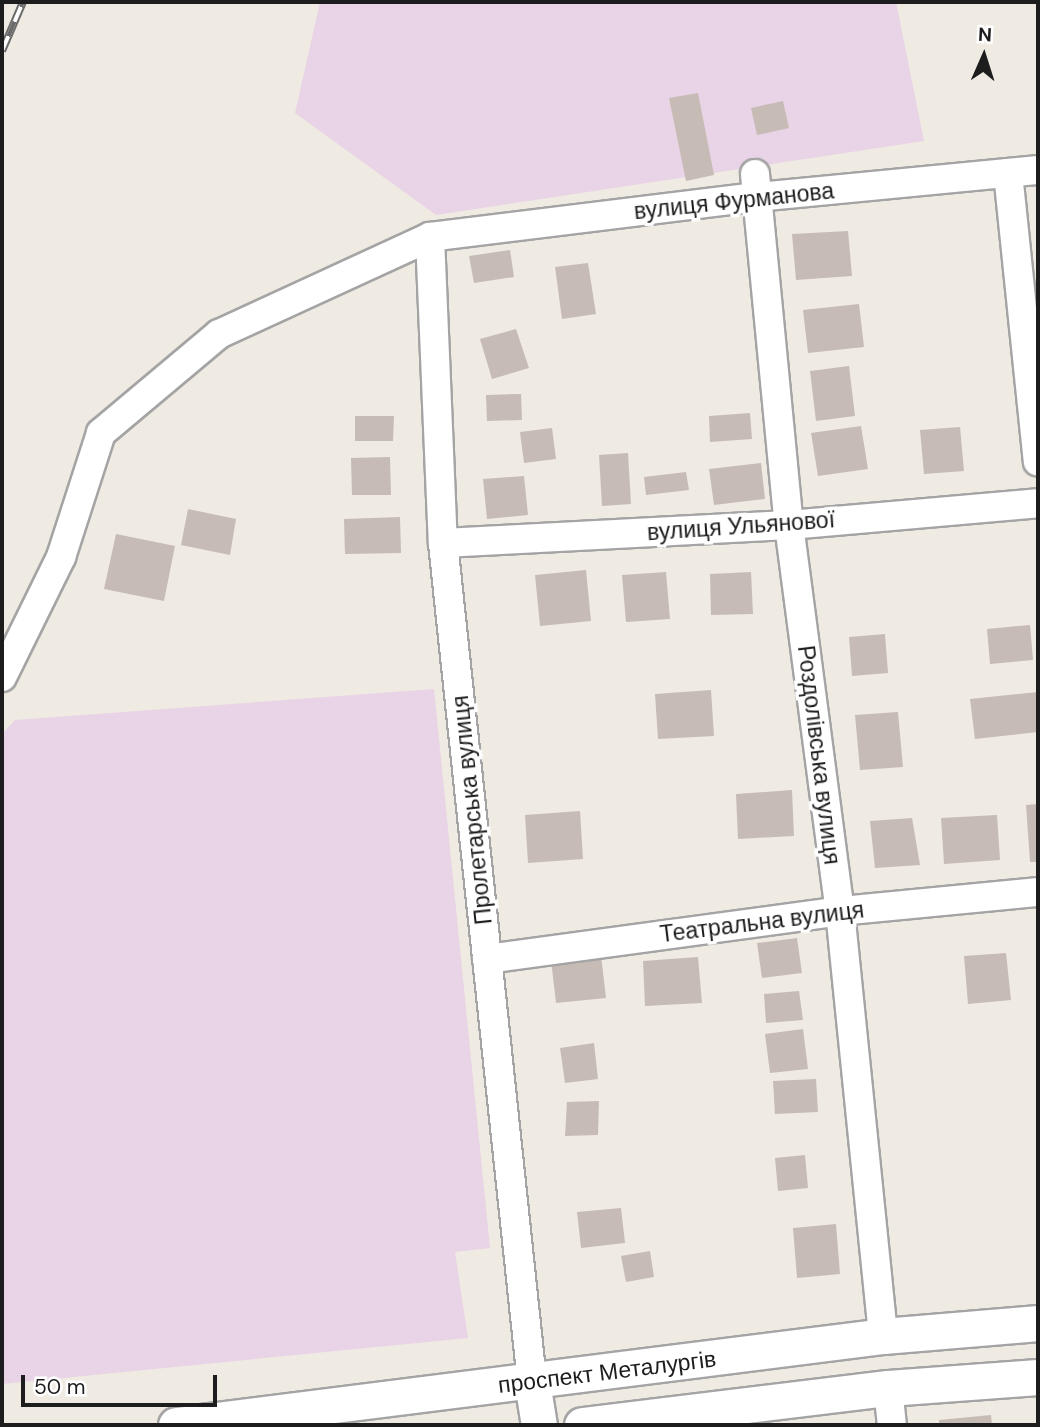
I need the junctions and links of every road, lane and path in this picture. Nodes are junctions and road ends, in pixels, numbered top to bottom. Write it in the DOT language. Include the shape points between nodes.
graph roads {
  1 [pos="1038,170"];
  2 [pos="1008,173"];
  3 [pos="756,185"];
  4 [pos="430,237"];
  5 [pos="1038,461"];
  6 [pos="1038,503"];
  7 [pos="789,525"];
  8 [pos="443,543"];
  9 [pos="2,677"];
  10 [pos="1038,892"];
  11 [pos="840,912"];
  12 [pos="487,959"];
  13 [pos="1038,1323"];
  14 [pos="883,1336"];
  15 [pos="1038,1377"];
  16 [pos="532,1382"];
  17 [pos="888,1388"];
  18 [pos="176,1425"];
  19 [pos="539,1425"];
  20 [pos="582,1425"];
  21 [pos="892,1425"];
  1 -- 2 [label="street, вулиця Фурманова"];
  2 -- 3 [label="street, вулиця Фурманова"];
  2 -- 5 [label="street"];
  3 -- 4 [label="street, вулиця Фурманова"];
  3 -- 7 [label="street, Роздолівська вулиця"];
  4 -- 8 [label="street, Пролетарська вулиця"];
  4 -- 9 [label="street, вулиця Фурманова" via="219,334 101,433 61,557"];
  6 -- 7 [label="street, вулиця Ульянової"];
  7 -- 8 [label="street, вулиця Ульянової"];
  7 -- 11 [label="street, Роздолівська вулиця"];
  8 -- 12 [label="street, Пролетарська вулиця"];
  10 -- 11 [label="street, Театральна вулиця"];
  11 -- 12 [label="street, Театральна вулиця"];
  11 -- 14 [label="street, Роздолівська вулиця"];
  12 -- 16 [label="street, Пролетарська вулиця"];
  13 -- 14 [label="street, проспект Металургів"];
  14 -- 16 [label="street, проспект Металургів"];
  14 -- 17 [label="street"];
  15 -- 17 [label="street"];
  16 -- 18 [label="street, проспект Металургів"];
  16 -- 19 [label="street"];
  17 -- 20 [label="street"];
  17 -- 21 [label="street"];
}
